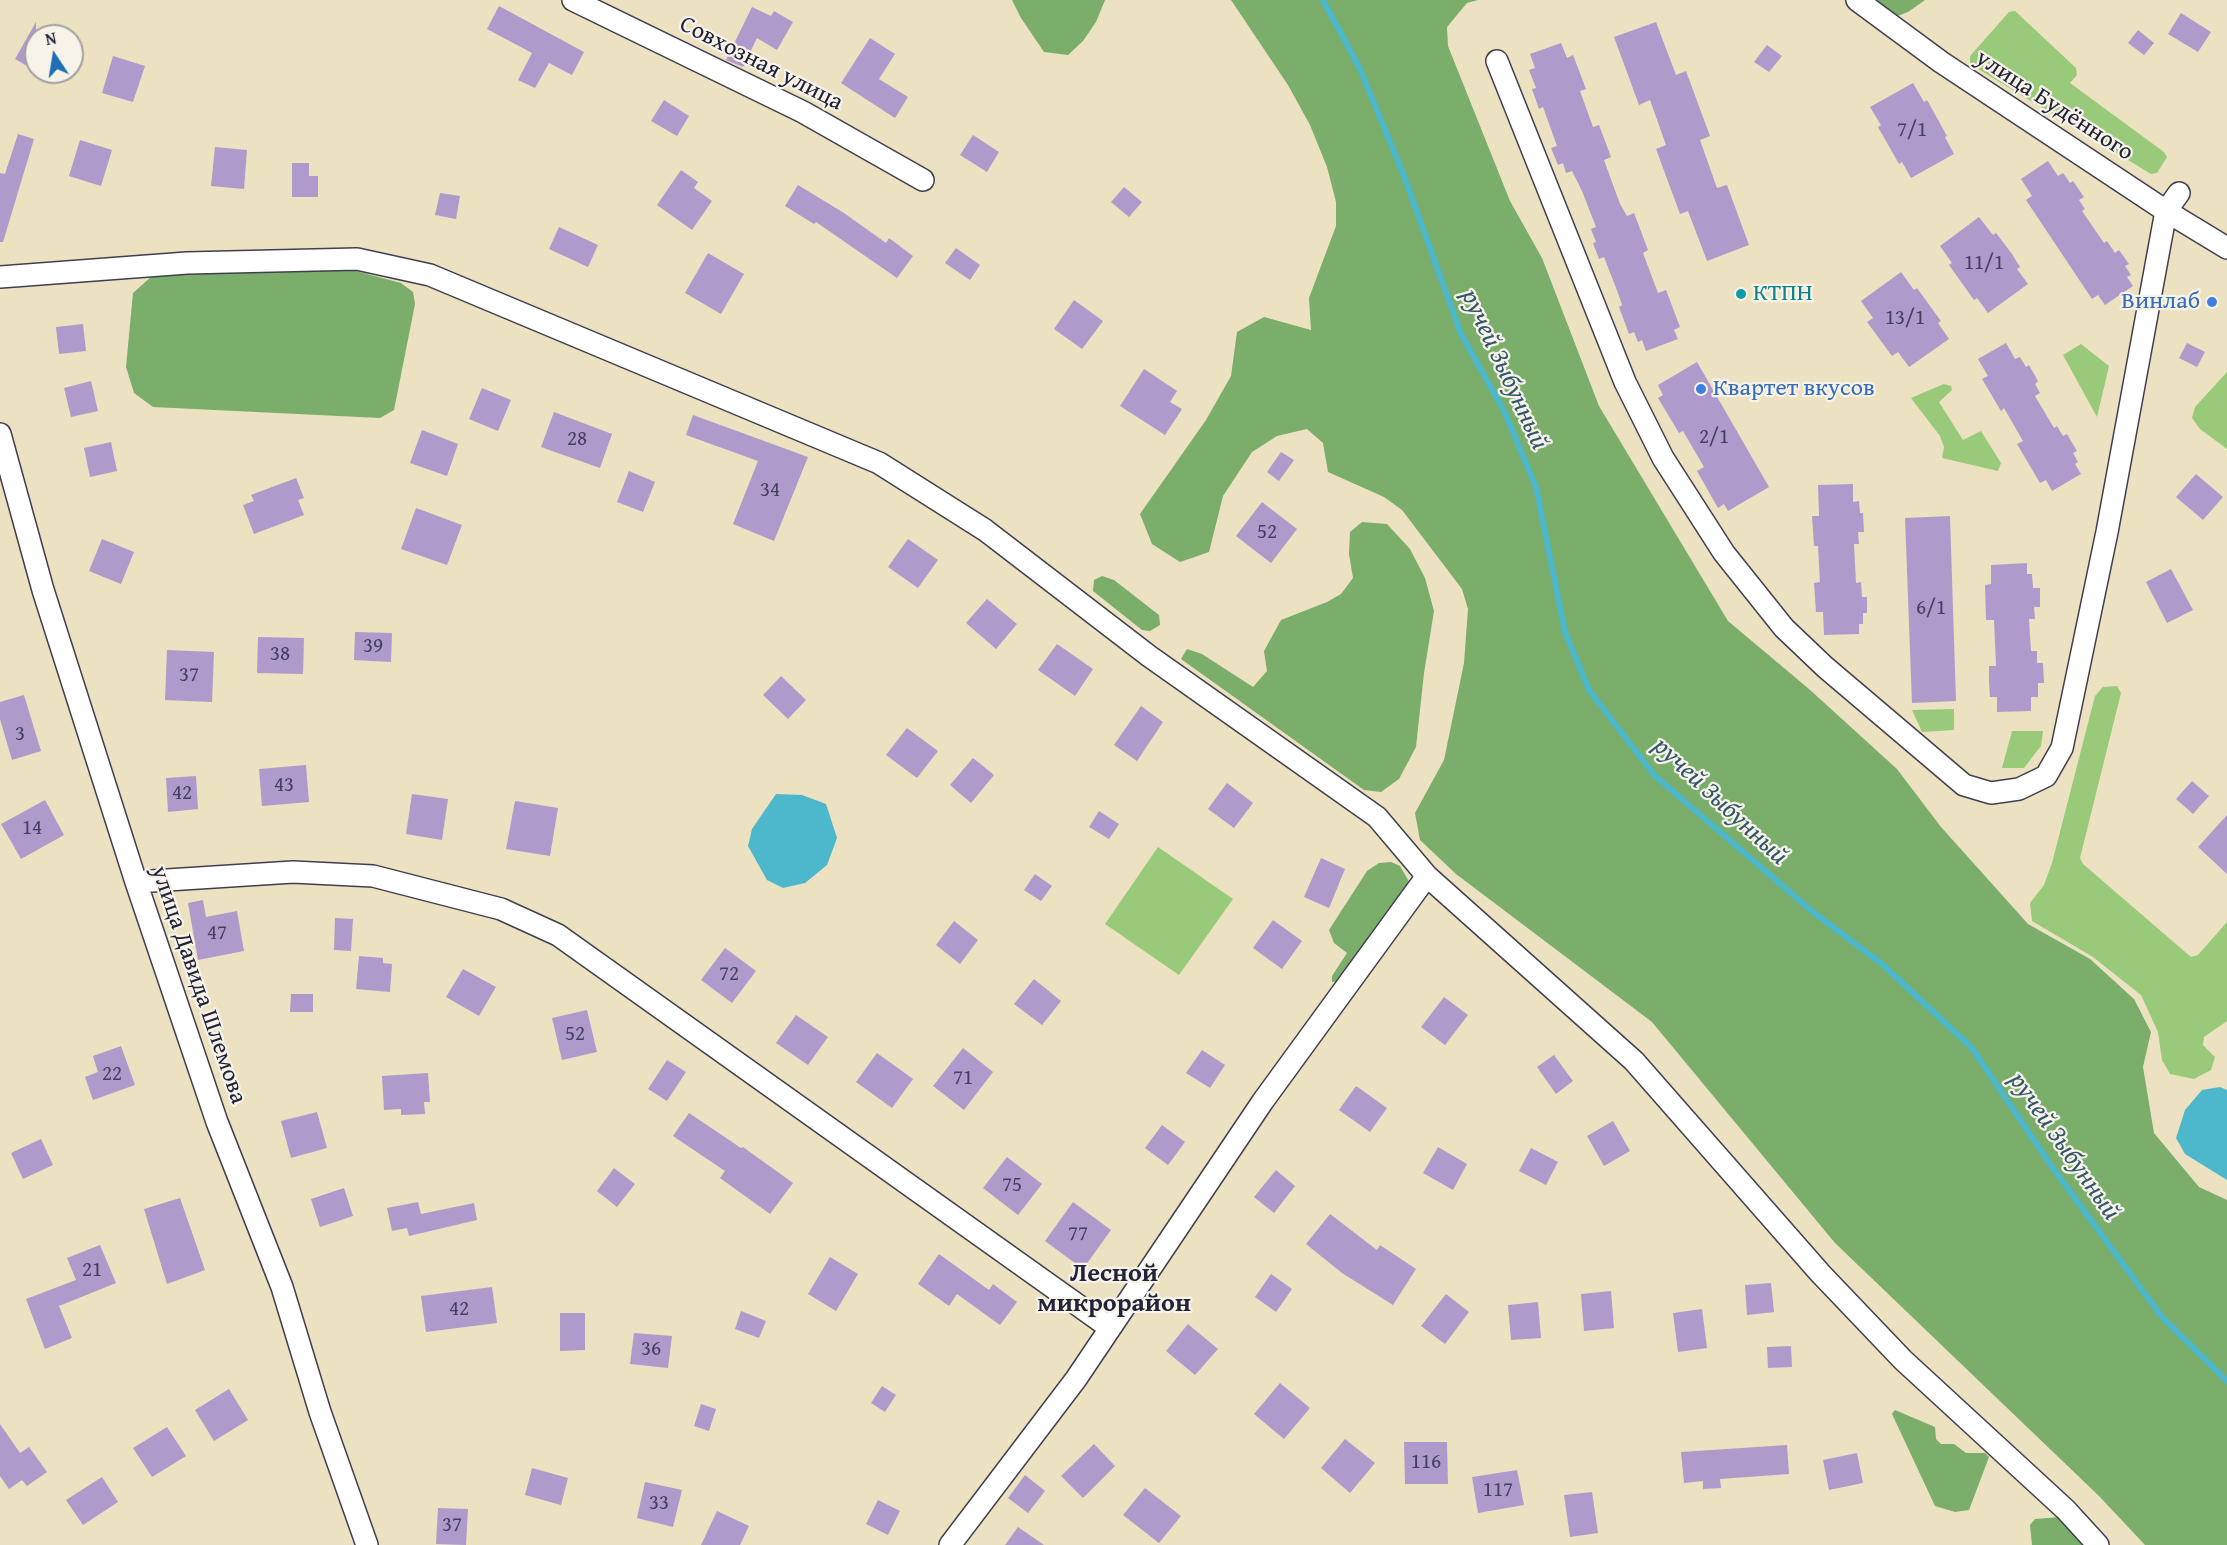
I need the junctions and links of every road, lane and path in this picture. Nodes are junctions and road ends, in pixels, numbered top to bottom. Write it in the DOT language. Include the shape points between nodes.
graph roads {
  1 [pos="573,0"];
  2 [pos="1857,0"];
  3 [pos="1497,61"];
  4 [pos="923,180"];
  5 [pos="2179,194"];
  6 [pos="2166,211"];
  7 [pos="2227,248"];
  8 [pos="0,277"];
  9 [pos="0,435"];
  10 [pos="1427,876"];
  11 [pos="136,882"];
  12 [pos="1110,1328"];
  13 [pos="367,1545"];
  14 [pos="950,1545"];
  15 [pos="2098,1545"];
  1 -- 4 [label="street, Совхозная улица" via="803,112"];
  2 -- 6 [label="street, улица Будённого" via="1941,62"];
  3 -- 6 [label="street" via="1625,382 1663,458 1724,553 1784,628 1826,667 1964,785 1991,793 2019,789 2046,776 2062,748 2107,532"];
  5 -- 6 [label="street"];
  6 -- 7 [label="street, улица Будённого"];
  8 -- 10 [label="street" via="188,263 357,259 430,275 879,463 985,530 1149,656 1377,817"];
  9 -- 11 [label="street, улица Давида Шлемова" via="43,590"];
  10 -- 12 [label="street" via="1263,1101"];
  10 -- 15 [label="street" via="1634,1061 1820,1273 1903,1360 2066,1510"];
  11 -- 12 [label="street" via="293,872 373,876 501,909 558,935"];
  11 -- 13 [label="street, улица Давида Шлемова" via="217,1122 282,1287 320,1412"];
  12 -- 14 [label="street"];
}
